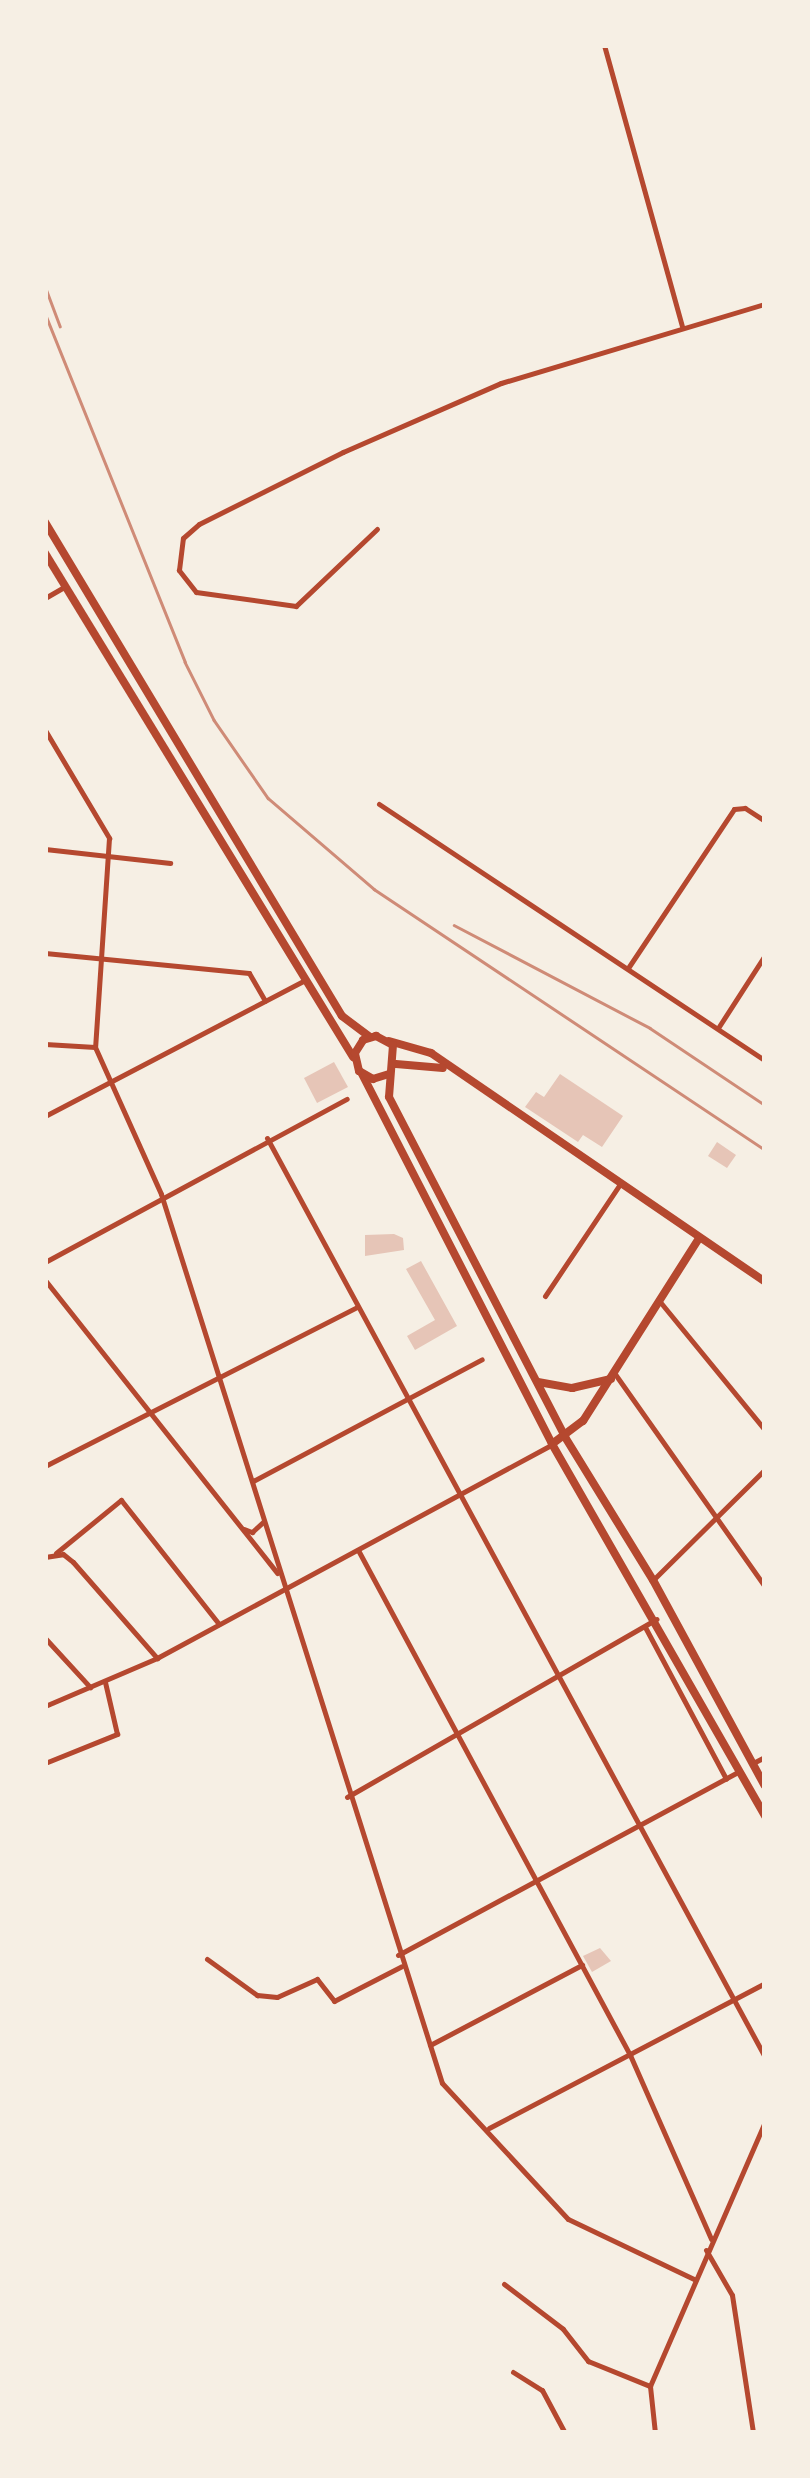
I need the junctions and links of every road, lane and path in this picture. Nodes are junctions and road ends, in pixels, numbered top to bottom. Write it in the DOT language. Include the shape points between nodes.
graph roads {
  1 [pos="604,45"];
  2 [pos="765,304"];
  3 [pos="682,327"];
  4 [pos="45,522"];
  5 [pos="377,529"];
  6 [pos="45,553"];
  7 [pos="66,586"];
  8 [pos="45,598"];
  9 [pos="45,730"];
  10 [pos="378,804"];
  11 [pos="765,821"];
  12 [pos="45,849"];
  13 [pos="110,856"];
  14 [pos="170,863"];
  15 [pos="45,954"];
  16 [pos="765,955"];
  17 [pos="100,960"];
  18 [pos="628,968"];
  19 [pos="305,980"];
  20 [pos="265,1001"];
  21 [pos="717,1029"];
  22 [pos="370,1037"];
  23 [pos="389,1041"];
  24 [pos="45,1044"];
  25 [pos="96,1047"];
  26 [pos="354,1060"];
  27 [pos="765,1060"];
  28 [pos="396,1064"];
  29 [pos="448,1069"];
  30 [pos="362,1074"];
  31 [pos="388,1074"];
  32 [pos="108,1081"];
  33 [pos="347,1099"];
  34 [pos="45,1116"];
  35 [pos="267,1138"];
  36 [pos="620,1184"];
  37 [pos="161,1194"];
  38 [pos="699,1238"];
  39 [pos="45,1262"];
  40 [pos="45,1280"];
  41 [pos="765,1282"];
  42 [pos="545,1296"];
  43 [pos="661,1303"];
  44 [pos="357,1307"];
  45 [pos="482,1359"];
  46 [pos="613,1377"];
  47 [pos="217,1378"];
  48 [pos="536,1381"];
  49 [pos="407,1400"];
  50 [pos="152,1415"];
  51 [pos="765,1430"];
  52 [pos="565,1438"];
  53 [pos="552,1444"];
  54 [pos="45,1466"];
  55 [pos="765,1469"];
  56 [pos="253,1481"];
  57 [pos="456,1495"];
  58 [pos="716,1511"];
  59 [pos="264,1521"];
  60 [pos="242,1528"];
  61 [pos="358,1550"];
  62 [pos="56,1554"];
  63 [pos="45,1557"];
  64 [pos="279,1576"];
  65 [pos="653,1580"];
  66 [pos="765,1588"];
  67 [pos="284,1590"];
  68 [pos="658,1619"];
  69 [pos="220,1626"];
  70 [pos="645,1626"];
  71 [pos="45,1638"];
  72 [pos="157,1658"];
  73 [pos="560,1678"];
  74 [pos="105,1682"];
  75 [pos="90,1688"];
  76 [pos="45,1706"];
  77 [pos="455,1738"];
  78 [pos="765,1756"];
  79 [pos="45,1763"];
  80 [pos="753,1763"];
  81 [pos="741,1770"];
  82 [pos="726,1779"];
  83 [pos="765,1786"];
  84 [pos="347,1797"];
  85 [pos="765,1816"];
  86 [pos="640,1827"];
  87 [pos="535,1886"];
  88 [pos="398,1955"];
  89 [pos="207,1959"];
  90 [pos="582,1965"];
  91 [pos="402,1966"];
  92 [pos="765,1983"];
  93 [pos="734,1999"];
  94 [pos="430,2045"];
  95 [pos="630,2055"];
  96 [pos="765,2057"];
  97 [pos="765,2122"];
  98 [pos="489,2128"];
  99 [pos="711,2239"];
  100 [pos="706,2250"];
  101 [pos="694,2280"];
  102 [pos="504,2284"];
  103 [pos="513,2372"];
  104 [pos="650,2386"];
  105 [pos="565,2433"];
  106 [pos="655,2433"];
  107 [pos="753,2433"];
  1 -- 3 [label="street"];
  2 -- 3 [label="street"];
  3 -- 5 [label="street" via="501,383 343,452 189,531 179,570 196,592 296,606"];
  4 -- 22 [label="main road" via="338,1011"];
  6 -- 7 [label="main road"];
  7 -- 8 [label="street"];
  7 -- 19 [label="main road"];
  9 -- 13 [label="street" via="109,838"];
  10 -- 18 [label="street"];
  11 -- 18 [label="street" via="739,806"];
  12 -- 13 [label="street"];
  13 -- 14 [label="street"];
  13 -- 17 [label="street"];
  15 -- 17 [label="street"];
  16 -- 21 [label="street"];
  17 -- 20 [label="street" via="249,973"];
  17 -- 25 [label="street"];
  18 -- 21 [label="street"];
  19 -- 20 [label="street"];
  19 -- 26 [label="main road"];
  20 -- 32 [label="street"];
  21 -- 27 [label="street"];
  22 -- 23 [label="main road"];
  22 -- 26 [label="main road"];
  23 -- 28 [label="main road"];
  23 -- 29 [label="main road" via="421,1047"];
  24 -- 25 [label="street"];
  25 -- 32 [label="street"];
  26 -- 30 [label="main road"];
  28 -- 29 [label="main road"];
  28 -- 31 [label="main road"];
  29 -- 36 [label="main road"];
  30 -- 31 [label="main road"];
  30 -- 53 [label="main road"];
  31 -- 48 [label="main road" via="389,1097"];
  32 -- 34 [label="street"];
  32 -- 37 [label="street"];
  33 -- 35 [label="street"];
  35 -- 37 [label="street"];
  35 -- 44 [label="street"];
  36 -- 38 [label="main road"];
  36 -- 42 [label="street"];
  37 -- 39 [label="street"];
  37 -- 47 [label="street"];
  38 -- 41 [label="main road"];
  38 -- 43 [label="main road"];
  40 -- 50 [label="street"];
  43 -- 46 [label="main road"];
  43 -- 51 [label="street"];
  44 -- 47 [label="street"];
  44 -- 49 [label="street"];
  45 -- 49 [label="street"];
  46 -- 48 [label="main road" via="572,1388"];
  46 -- 52 [label="main road"];
  46 -- 58 [label="street"];
  47 -- 50 [label="street"];
  47 -- 56 [label="street"];
  48 -- 52 [label="main road"];
  49 -- 56 [label="street"];
  49 -- 57 [label="street"];
  50 -- 54 [label="street"];
  50 -- 60 [label="street"];
  52 -- 53 [label="main road"];
  52 -- 65 [label="main road"];
  53 -- 57 [label="street"];
  53 -- 68 [label="main road"];
  55 -- 58 [label="street"];
  56 -- 59 [label="street"];
  57 -- 61 [label="street"];
  57 -- 73 [label="street"];
  58 -- 65 [label="street"];
  58 -- 66 [label="street"];
  59 -- 60 [label="street" via="252,1532"];
  59 -- 64 [label="street"];
  60 -- 64 [label="street"];
  61 -- 67 [label="street"];
  61 -- 77 [label="street"];
  62 -- 63 [label="street"];
  62 -- 69 [label="street" via="121,1500"];
  62 -- 72 [label="street" via="73,1562"];
  64 -- 67 [label="street"];
  65 -- 80 [label="main road"];
  67 -- 69 [label="street"];
  67 -- 84 [label="street"];
  68 -- 70 [label="street"];
  68 -- 81 [label="main road"];
  69 -- 72 [label="street"];
  70 -- 73 [label="street"];
  70 -- 82 [label="street"];
  71 -- 75 [label="street"];
  72 -- 74 [label="street"];
  73 -- 77 [label="street"];
  73 -- 86 [label="street"];
  74 -- 75 [label="street"];
  74 -- 79 [label="street" via="117,1734"];
  75 -- 76 [label="street"];
  77 -- 84 [label="street"];
  77 -- 87 [label="street"];
  78 -- 80 [label="street"];
  80 -- 83 [label="main road"];
  81 -- 82 [label="street"];
  81 -- 85 [label="main road"];
  82 -- 86 [label="street"];
  84 -- 88 [label="street"];
  86 -- 87 [label="street"];
  86 -- 93 [label="street"];
  87 -- 88 [label="street"];
  87 -- 90 [label="street"];
  88 -- 91 [label="street"];
  89 -- 91 [label="street" via="257,1994 277,1997 317,1979 334,2002"];
  90 -- 94 [label="street"];
  90 -- 95 [label="street"];
  91 -- 94 [label="street"];
  92 -- 93 [label="street"];
  93 -- 95 [label="street"];
  93 -- 96 [label="street"];
  94 -- 98 [label="street" via="442,2083"];
  95 -- 98 [label="street"];
  95 -- 99 [label="street"];
  97 -- 99 [label="street"];
  98 -- 101 [label="street" via="568,2219"];
  99 -- 100 [label="street"];
  100 -- 101 [label="street"];
  100 -- 107 [label="street" via="732,2295"];
  101 -- 104 [label="street"];
  102 -- 104 [label="street" via="562,2329 588,2362"];
  103 -- 105 [label="street" via="542,2390"];
  104 -- 106 [label="street"];
}
